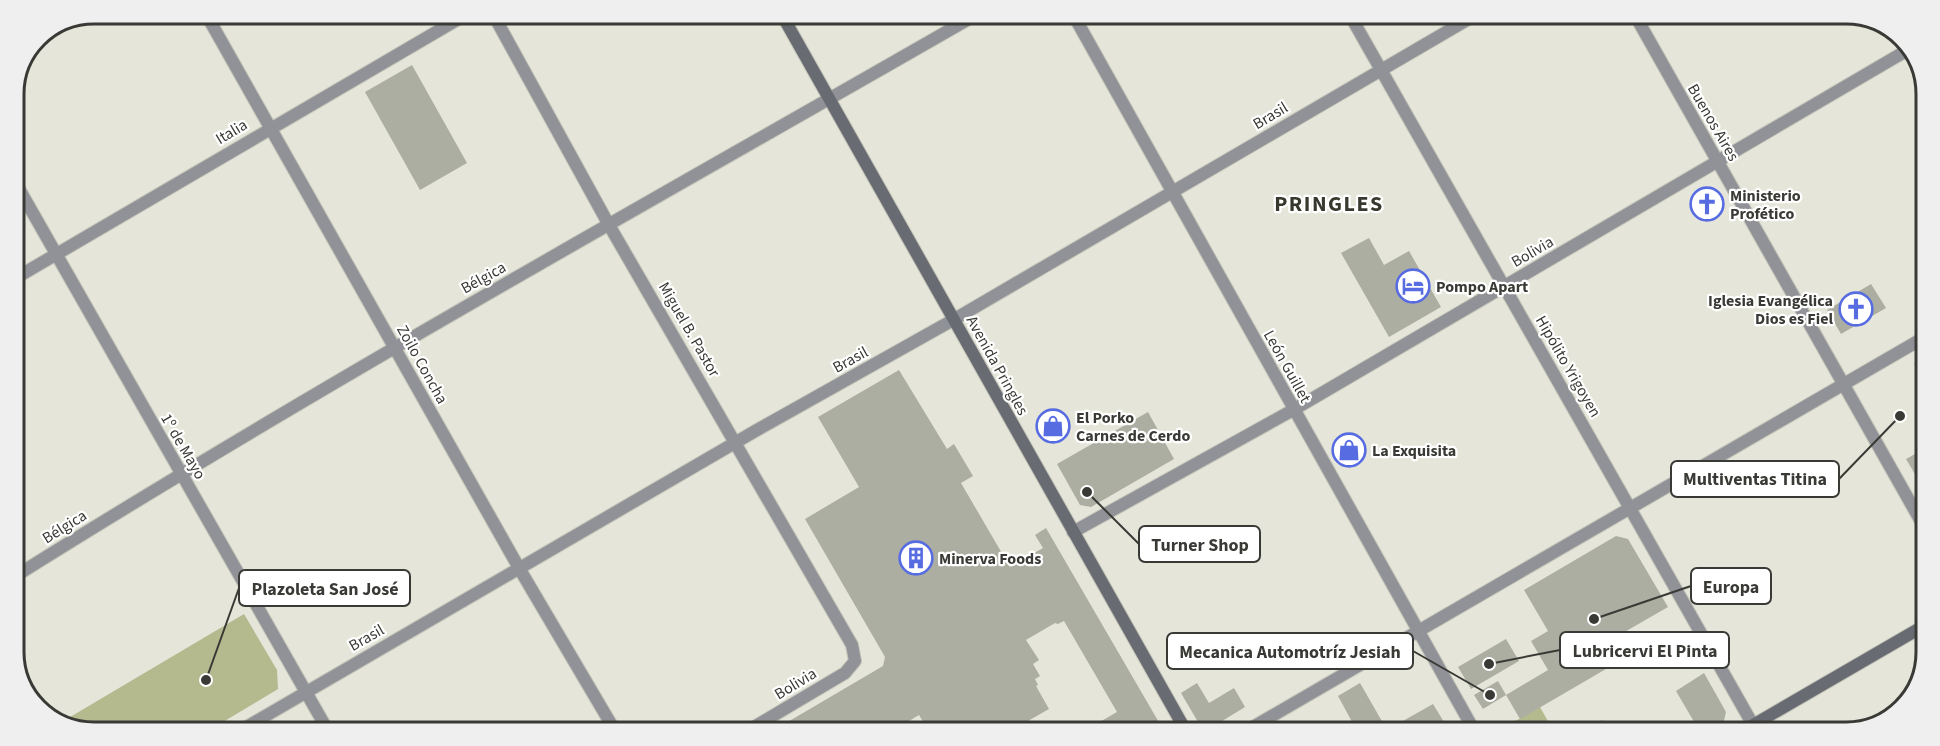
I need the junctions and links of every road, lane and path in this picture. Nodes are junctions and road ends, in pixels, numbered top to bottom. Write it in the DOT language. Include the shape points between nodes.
graph roads {
  1 [pos="212,24"];
  2 [pos="450,24"];
  3 [pos="498,24"];
  4 [pos="787,24"];
  5 [pos="960,24"];
  6 [pos="1078,24"];
  7 [pos="1355,24"];
  8 [pos="1460,24"];
  9 [pos="1640,24"];
  10 [pos="1903,53"];
  11 [pos="1381,68"];
  12 [pos="829,100"];
  13 [pos="270,128"];
  14 [pos="1717,162"];
  15 [pos="1172,191"];
  16 [pos="24,198"];
  17 [pos="609,225"];
  18 [pos="56,254"];
  19 [pos="24,273"];
  20 [pos="1505,287"];
  21 [pos="953,320"];
  22 [pos="1916,342"];
  23 [pos="394,346"];
  24 [pos="1843,384"];
  25 [pos="1293,410"];
  26 [pos="737,443"];
  27 [pos="180,473"];
  28 [pos="1630,508"];
  29 [pos="1916,513"];
  30 [pos="1073,532"];
  31 [pos="519,568"];
  32 [pos="24,571"];
  33 [pos="1418,631"];
  34 [pos="1916,631"];
  35 [pos="855,661"];
  36 [pos="305,691"];
  37 [pos="254,722"];
  38 [pos="323,722"];
  39 [pos="610,722"];
  40 [pos="762,722"];
  41 [pos="1181,722"];
  42 [pos="1261,722"];
  43 [pos="1469,722"];
  44 [pos="1751,722"];
  45 [pos="1767,722"];
  1 -- 13 [label="street, Zoilo Concha"];
  2 -- 13 [label="street, Italia"];
  3 -- 17 [label="street, Miguel B. Pastor"];
  4 -- 12 [label="main road, Avenida Pringles"];
  5 -- 12 [label="street, Bélgica"];
  6 -- 15 [label="street, León Guillet"];
  7 -- 11 [label="street, Hipólito Yrigoyen"];
  8 -- 11 [label="street, Brasil"];
  9 -- 14 [label="street, Buenos Aires"];
  10 -- 14 [label="street, Bolivia"];
  11 -- 15 [label="street, Brasil"];
  11 -- 20 [label="street, Hipólito Yrigoyen"];
  12 -- 17 [label="street, Bélgica"];
  12 -- 21 [label="main road, Avenida Pringles"];
  13 -- 18 [label="street, Italia"];
  13 -- 23 [label="street, Zoilo Concha"];
  14 -- 20 [label="street, Bolivia"];
  14 -- 24 [label="street, Buenos Aires"];
  15 -- 21 [label="street, Brasil"];
  15 -- 25 [label="street, León Guillet"];
  16 -- 18 [label="street, 1º de Mayo"];
  17 -- 23 [label="street, Bélgica"];
  17 -- 26 [label="street, Miguel B. Pastor"];
  18 -- 19 [label="street, Italia"];
  18 -- 27 [label="street, 1º de Mayo"];
  20 -- 25 [label="street, Bolivia"];
  20 -- 28 [label="street, Hipólito Yrigoyen"];
  21 -- 26 [label="street, Brasil"];
  21 -- 30 [label="main road, Avenida Pringles"];
  22 -- 24 [label="street"];
  23 -- 27 [label="street, Bélgica"];
  23 -- 31 [label="street, Zoilo Concha"];
  24 -- 28 [label="street"];
  24 -- 29 [label="street, Buenos Aires"];
  25 -- 30 [label="street, Bolivia"];
  25 -- 33 [label="street, León Guillet"];
  26 -- 31 [label="street, Brasil"];
  26 -- 35 [label="street, Miguel B. Pastor" via="852,645"];
  27 -- 32 [label="street, Bélgica"];
  27 -- 36 [label="street, 1º de Mayo"];
  28 -- 33 [label="street"];
  28 -- 44 [label="street, Hipólito Yrigoyen"];
  30 -- 41 [label="main road, Avenida Pringles"];
  31 -- 36 [label="street, Brasil"];
  31 -- 39 [label="street, Zoilo Concha"];
  33 -- 42 [label="street"];
  33 -- 43 [label="street, León Guillet"];
  34 -- 45 [label="main road"];
  35 -- 40 [label="street, Bolivia" via="845,673"];
  36 -- 37 [label="street, Brasil"];
  36 -- 38 [label="street, 1º de Mayo"];
}
